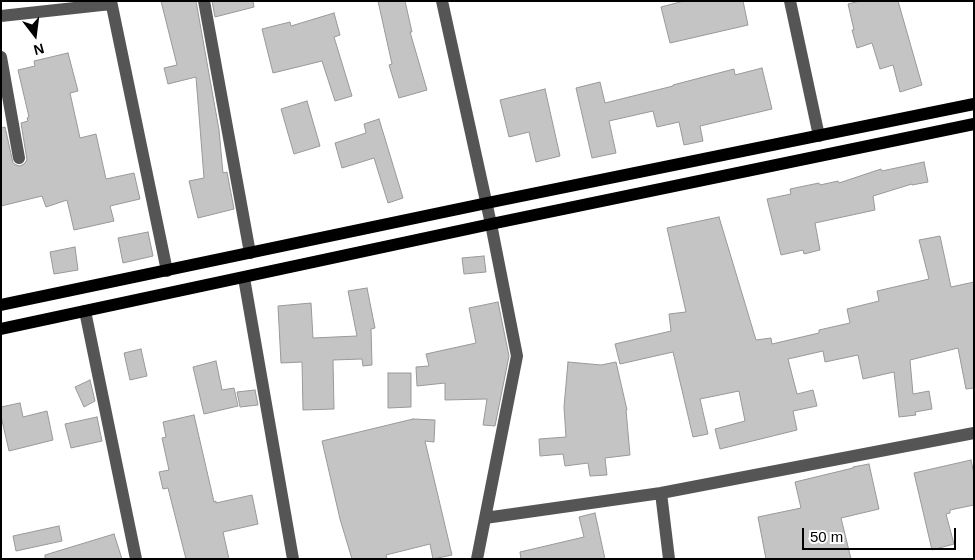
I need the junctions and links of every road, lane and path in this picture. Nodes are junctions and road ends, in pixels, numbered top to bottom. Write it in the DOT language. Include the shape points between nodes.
graph roads {
  1 [pos="204,1"];
  2 [pos="442,1"];
  3 [pos="790,1"];
  4 [pos="111,3"];
  5 [pos="1,16"];
  6 [pos="1,57"];
  7 [pos="974,104"];
  8 [pos="974,124"];
  9 [pos="818,136"];
  10 [pos="19,158"];
  11 [pos="487,203"];
  12 [pos="492,224"];
  13 [pos="250,253"];
  14 [pos="167,271"];
  15 [pos="244,278"];
  16 [pos="1,305"];
  17 [pos="84,311"];
  18 [pos="1,329"];
  19 [pos="974,433"];
  20 [pos="661,493"];
  21 [pos="485,518"];
  22 [pos="136,559"];
  23 [pos="293,559"];
  24 [pos="477,559"];
  25 [pos="669,559"];
  1 -- 13 [label="street"];
  2 -- 11 [label="street"];
  3 -- 9 [label="street"];
  4 -- 5 [label="street"];
  4 -- 14 [label="street"];
  6 -- 10 [label="street"];
  7 -- 9 [label="main road"];
  8 -- 12 [label="main road"];
  9 -- 11 [label="main road"];
  11 -- 12 [label="street"];
  11 -- 13 [label="main road"];
  12 -- 15 [label="main road"];
  12 -- 21 [label="street" via="517,356"];
  13 -- 14 [label="main road"];
  14 -- 16 [label="main road"];
  15 -- 17 [label="main road"];
  15 -- 23 [label="street"];
  17 -- 18 [label="main road"];
  17 -- 22 [label="street"];
  19 -- 20 [label="street"];
  20 -- 21 [label="street"];
  20 -- 25 [label="street"];
  21 -- 24 [label="street"];
}
